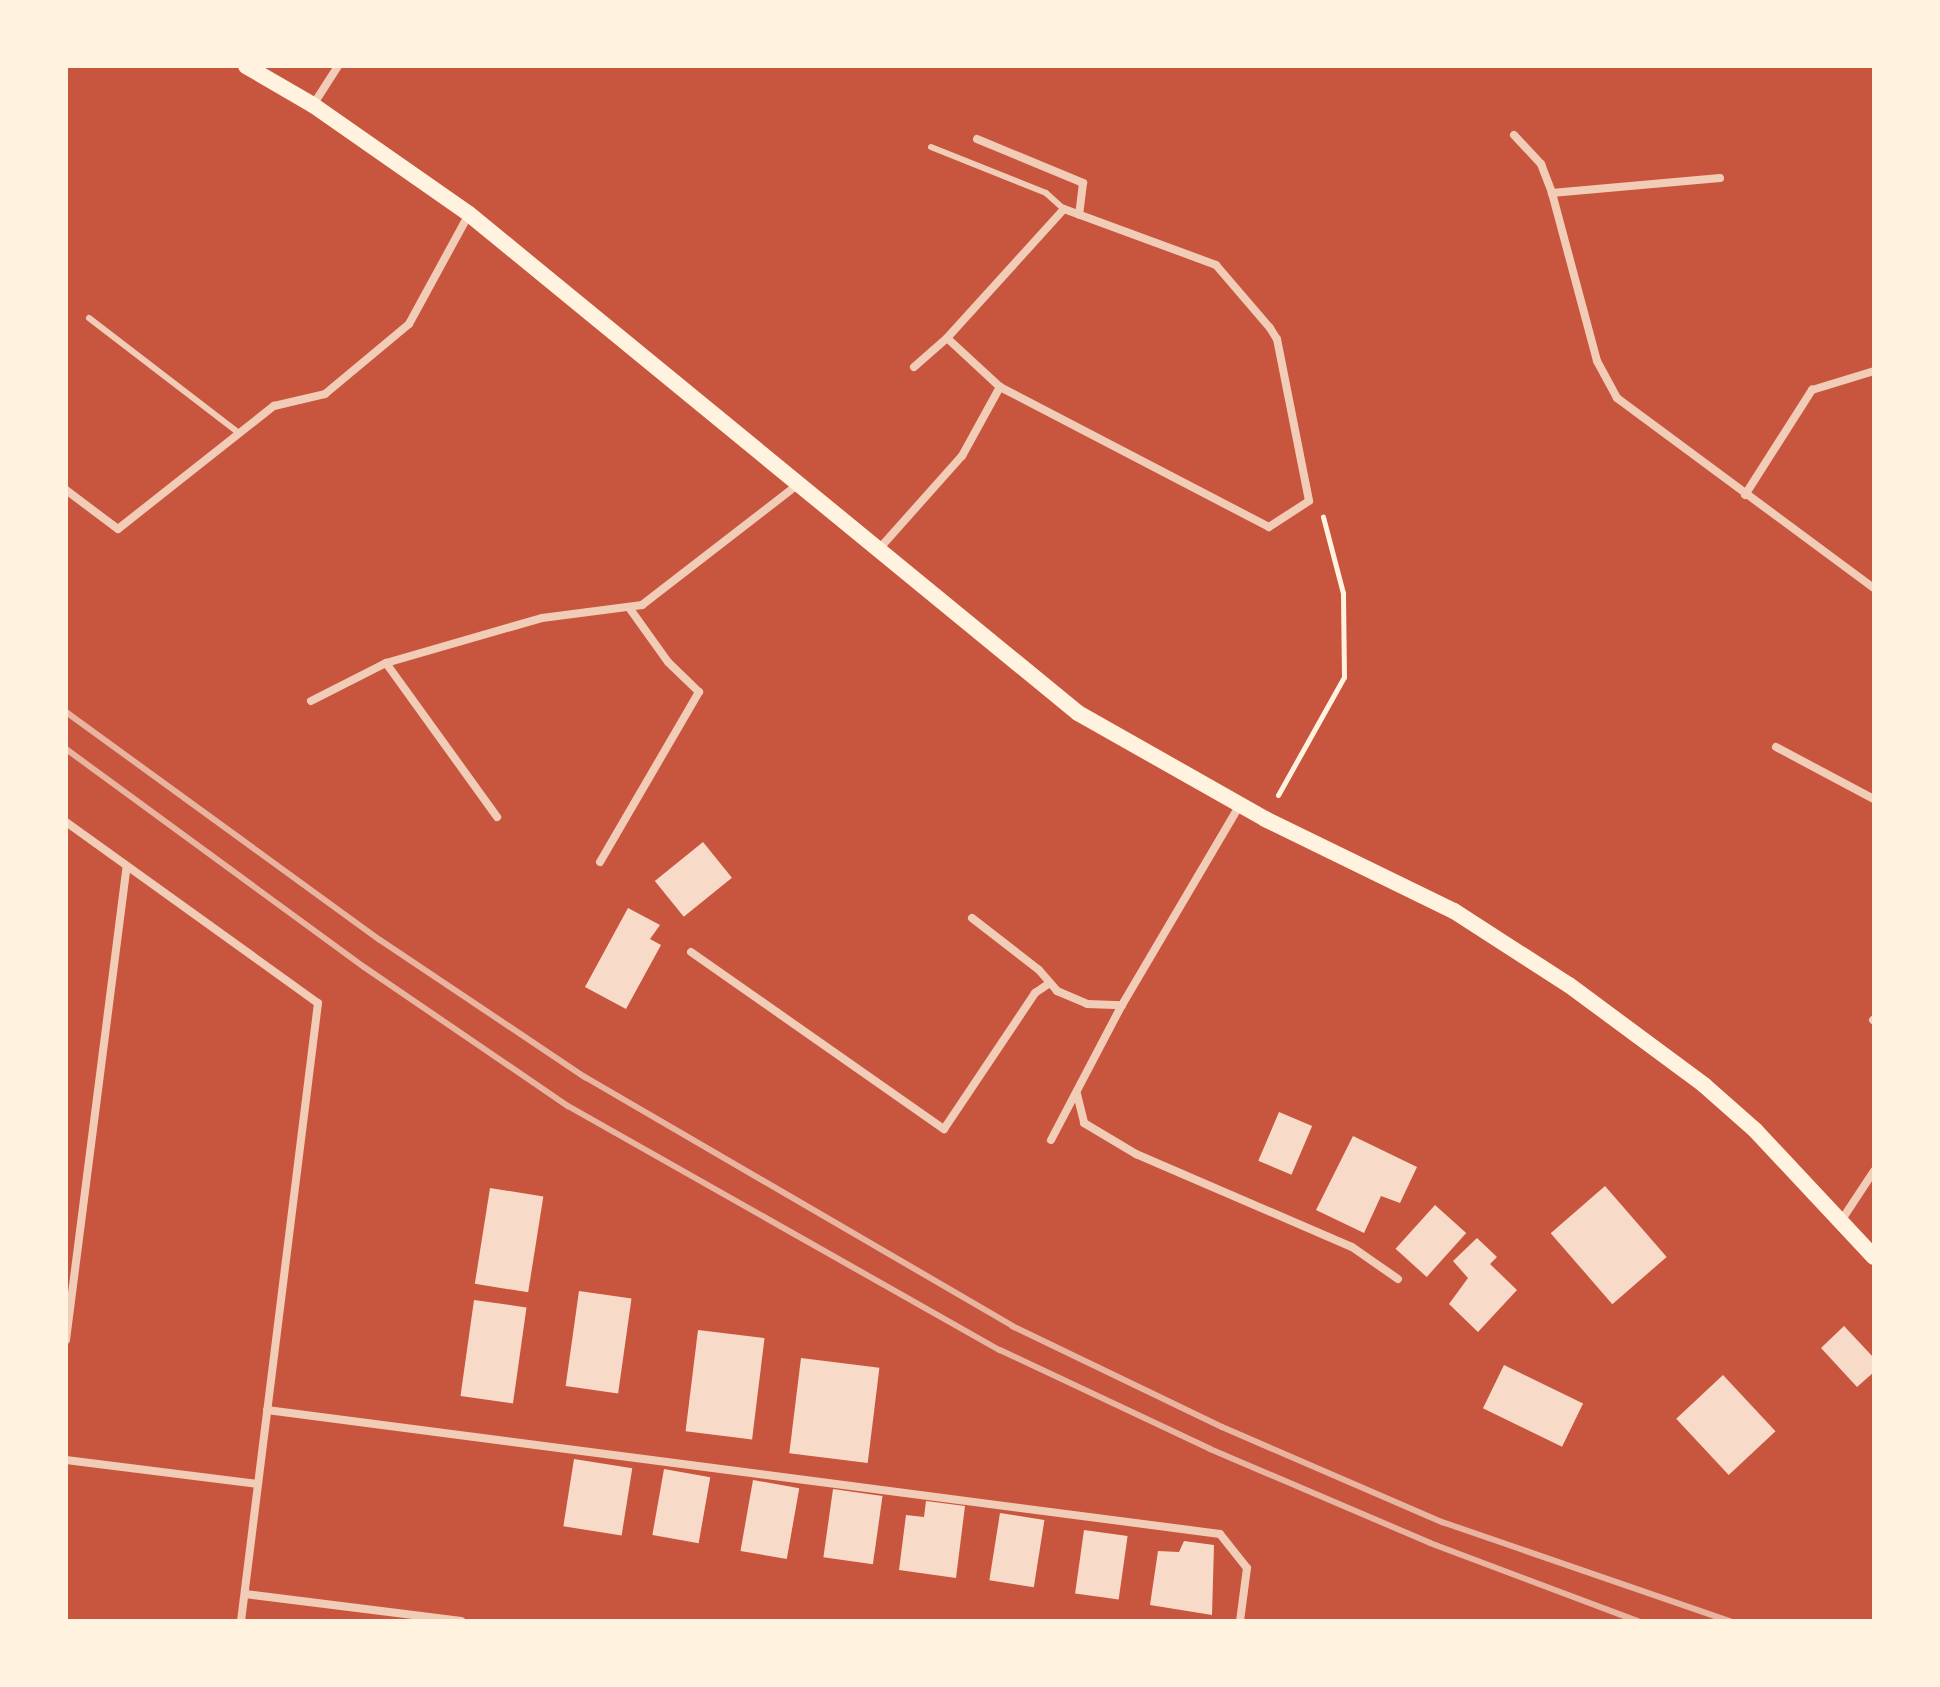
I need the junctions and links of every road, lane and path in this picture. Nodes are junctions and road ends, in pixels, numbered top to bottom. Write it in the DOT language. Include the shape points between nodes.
graph roads {
  1 [pos="246,66"];
  2 [pos="338,66"];
  3 [pos="313,105"];
  4 [pos="1514,135"];
  5 [pos="977,139"];
  6 [pos="931,147"];
  7 [pos="1720,178"];
  8 [pos="1552,193"];
  9 [pos="1064,209"];
  10 [pos="469,214"];
  11 [pos="1079,215"];
  12 [pos="89,318"];
  13 [pos="947,338"];
  14 [pos="914,367"];
  15 [pos="1874,371"];
  16 [pos="1000,387"];
  17 [pos="240,434"];
  18 [pos="800,483"];
  19 [pos="66,490"];
  20 [pos="1745,495"];
  21 [pos="1309,501"];
  22 [pos="879,549"];
  23 [pos="1874,588"];
  24 [pos="630,609"];
  25 [pos="386,663"];
  26 [pos="311,701"];
  27 [pos="1776,747"];
  28 [pos="1874,799"];
  29 [pos="1240,805"];
  30 [pos="497,817"];
  31 [pos="1265,819"];
  32 [pos="66,822"];
  33 [pos="600,862"];
  34 [pos="127,867"];
  35 [pos="972,918"];
  36 [pos="691,952"];
  37 [pos="1050,983"];
  38 [pos="1122,1005"];
  39 [pos="1077,1094"];
  40 [pos="1051,1140"];
  41 [pos="1874,1171"];
  42 [pos="1841,1221"];
  43 [pos="1874,1257"];
  44 [pos="1398,1279"];
  45 [pos="66,1340"];
  46 [pos="267,1410"];
  47 [pos="66,1460"];
  48 [pos="258,1484"];
  49 [pos="245,1594"];
  50 [pos="241,1621"];
  51 [pos="461,1621"];
  52 [pos="1240,1621"];
  1 -- 3 [label="main road"];
  2 -- 3 [label="street"];
  3 -- 10 [label="main road"];
  4 -- 8 [label="street" via="1541,164"];
  5 -- 11 [label="street" via="1083,183"];
  6 -- 9 [label="lane" via="1046,193"];
  7 -- 8 [label="street"];
  8 -- 20 [label="street" via="1597,361 1617,398"];
  9 -- 11 [label="street"];
  9 -- 13 [label="street"];
  10 -- 17 [label="street" via="409,324 325,394 274,406"];
  10 -- 18 [label="main road"];
  11 -- 21 [label="street" via="1216,265 1270,328 1280,353"];
  12 -- 17 [label="lane"];
  13 -- 14 [label="street"];
  13 -- 16 [label="street"];
  15 -- 20 [label="street" via="1812,390"];
  16 -- 21 [label="street" via="1269,527"];
  16 -- 22 [label="street" via="962,456"];
  17 -- 19 [label="street" via="118,529"];
  18 -- 22 [label="main road"];
  18 -- 24 [label="street"];
  20 -- 23 [label="street"];
  21 -- 31 [label="path" via="1324,519 1343,593 1344,677"];
  22 -- 29 [label="main road" via="1078,713"];
  24 -- 25 [label="street" via="542,618"];
  24 -- 33 [label="street" via="668,662 699,692"];
  25 -- 26 [label="street"];
  25 -- 30 [label="street"];
  27 -- 28 [label="street"];
  29 -- 31 [label="main road"];
  29 -- 38 [label="street"];
  31 -- 42 [label="main road" via="1454,911 1569,985 1704,1085"];
  32 -- 34 [label="street"];
  34 -- 45 [label="street"];
  34 -- 46 [label="street" via="318,1003"];
  35 -- 37 [label="street"];
  36 -- 37 [label="street" via="944,1129 1035,993"];
  37 -- 38 [label="street" via="1087,1004"];
  38 -- 39 [label="street"];
  39 -- 40 [label="street"];
  39 -- 44 [label="street" via="1084,1123 1136,1154 1352,1247"];
  41 -- 42 [label="street"];
  42 -- 43 [label="main road"];
  46 -- 48 [label="street"];
  46 -- 52 [label="street" via="1220,1534 1247,1568"];
  47 -- 48 [label="street"];
  48 -- 49 [label="street"];
  49 -- 50 [label="street"];
  49 -- 51 [label="street"];
}
